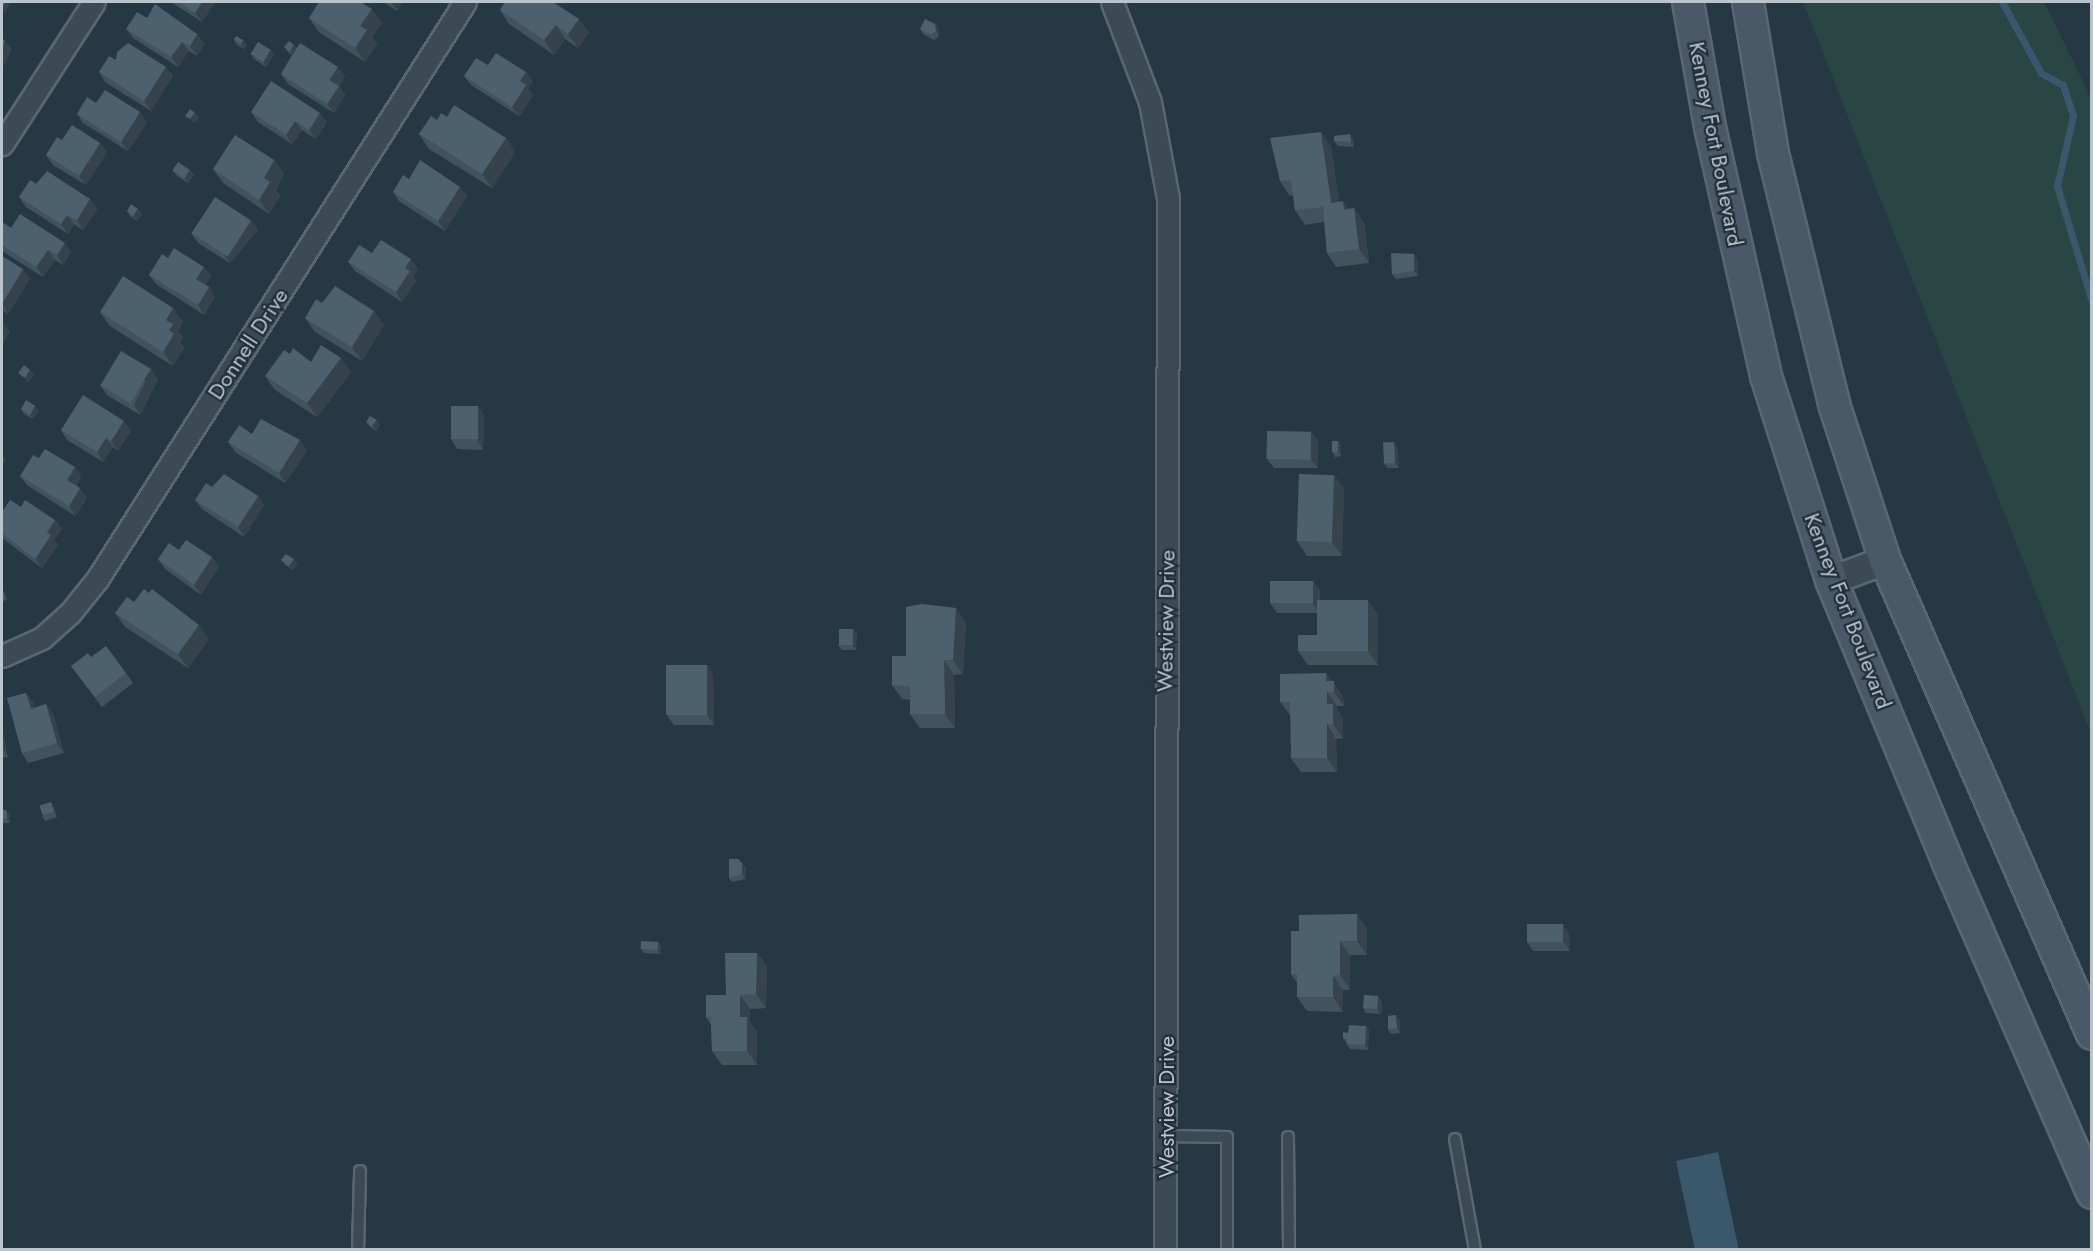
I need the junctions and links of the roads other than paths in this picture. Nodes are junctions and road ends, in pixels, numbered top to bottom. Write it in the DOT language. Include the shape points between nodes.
graph roads {
  1 [pos="94,2"];
  2 [pos="465,2"];
  3 [pos="1112,2"];
  4 [pos="1688,2"];
  5 [pos="1748,2"];
  6 [pos="2,144"];
  7 [pos="1884,560"];
  8 [pos="1831,580"];
  9 [pos="2,656"];
  10 [pos="2091,1034"];
  11 [pos="1167,1136"];
  12 [pos="1288,1137"];
  13 [pos="1455,1139"];
  14 [pos="360,1171"];
  15 [pos="2091,1193"];
  16 [pos="358,1250"];
  17 [pos="1165,1250"];
  18 [pos="1227,1250"];
  19 [pos="1289,1250"];
  20 [pos="1475,1250"];
  1 -- 6 [label="street"];
  2 -- 9 [label="street, Donnell Drive" via="98,578 70,613 42,638"];
  3 -- 11 [label="street, Westview Drive" via="1150,102 1168,198"];
  4 -- 8 [label="main road, Kenney Fort Boulevard" via="1710,127 1766,376"];
  5 -- 7 [label="main road" via="1773,153 1829,381"];
  7 -- 8 [label="street"];
  7 -- 10 [label="main road"];
  8 -- 15 [label="main road, Kenney Fort Boulevard"];
  11 -- 17 [label="street, Westview Drive"];
  11 -- 18 [label="lane" via="1227,1137"];
  12 -- 19 [label="lane"];
  13 -- 20 [label="lane"];
  14 -- 16 [label="lane"];
}
